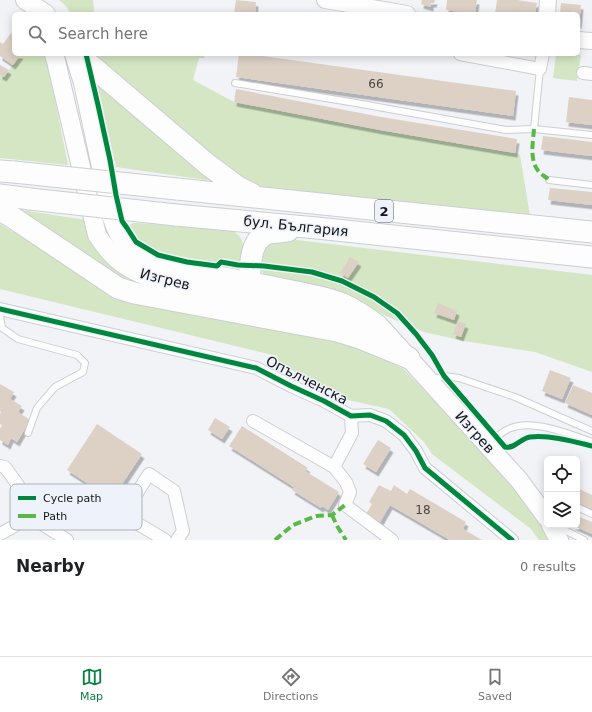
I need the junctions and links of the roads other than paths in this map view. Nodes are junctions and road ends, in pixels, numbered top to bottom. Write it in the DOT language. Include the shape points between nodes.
graph roads {
  1 [pos="325,0"];
  2 [pos="548,0"];
  3 [pos="395,12"];
  4 [pos="547,12"];
  5 [pos="580,40"];
  6 [pos="592,41"];
  7 [pos="55,56"];
  8 [pos="75,56"];
  9 [pos="82,56"];
  10 [pos="471,56"];
  11 [pos="543,56"];
  12 [pos="540,69"];
  13 [pos="235,83"];
  14 [pos="534,129"];
  15 [pos="592,135"];
  16 [pos="7,172"];
  17 [pos="549,180"];
  18 [pos="592,185"];
  19 [pos="0,195"];
  20 [pos="262,198"];
  21 [pos="0,210"];
  22 [pos="176,215"];
  23 [pos="317,228"];
  24 [pos="592,232"];
  25 [pos="252,252"];
  26 [pos="592,257"];
  27 [pos="249,280"];
  28 [pos="0,309"];
  29 [pos="0,316"];
  30 [pos="404,353"];
  31 [pos="429,381"];
  32 [pos="351,416"];
  33 [pos="253,421"];
  34 [pos="592,431"];
  35 [pos="28,433"];
  36 [pos="592,442"];
  37 [pos="487,446"];
  38 [pos="0,466"];
  39 [pos="334,467"];
  40 [pos="17,484"];
  41 [pos="142,485"];
  42 [pos="580,508"];
  43 [pos="544,510"];
  44 [pos="592,514"];
  45 [pos="142,526"];
  46 [pos="10,528"];
  47 [pos="553,528"];
  48 [pos="562,528"];
  49 [pos="51,530"];
  50 [pos="0,534"];
  51 [pos="67,540"];
  52 [pos="165,540"];
  53 [pos="177,540"];
  54 [pos="392,540"];
  55 [pos="512,540"];
  56 [pos="559,540"];
  57 [pos="584,540"];
  1 -- 3 [label="street"];
  2 -- 4 [label="street"];
  5 -- 6 [label="street"];
  7 -- 30 [label="main road, Изгрев" via="97,235 112,256 148,277 330,313 351,321"];
  8 -- 27 [label="main road, Изгрев" via="83,83 112,218 122,242 150,261"];
  9 -- 20 [label="highway" via="207,164 238,187"];
  10 -- 12 [label="street"];
  11 -- 12 [label="street"];
  12 -- 14 [label="lane"];
  13 -- 14 [label="lane" via="506,130"];
  14 -- 15 [label="lane"];
  16 -- 20 [label="highway, бул. България / 2, bridge"];
  17 -- 18 [label="lane"];
  19 -- 22 [label="highway, бул. България / 2, bridge"];
  20 -- 24 [label="highway, бул. България / 2"];
  21 -- 30 [label="highway" via="118,288 337,331"];
  22 -- 23 [label="highway, бул. България / 2"];
  22 -- 25 [label="highway" via="234,227 245,234"];
  23 -- 25 [label="highway" via="269,233 259,240"];
  23 -- 26 [label="highway, бул. България / 2"];
  25 -- 27 [label="highway"];
  27 -- 30 [label="main road, Изгрев" via="344,303 378,324"];
  28 -- 32 [label="street, Опълченска" via="256,368"];
  29 -- 35 [label="lane" via="2,328 18,339 77,355 85,363 82,372 54,387 37,408"];
  30 -- 31 [label="main road, Изгрев"];
  31 -- 34 [label="lane" via="444,376 459,378 515,397"];
  31 -- 37 [label="main road, Изгрев"];
  32 -- 39 [label="street" via="352,433"];
  32 -- 55 [label="street, Опълченска" via="370,415 386,421 404,435 425,468"];
  33 -- 39 [label="street"];
  36 -- 37 [label="lane" via="549,428 525,424 510,428"];
  37 -- 43 [label="main road, Изгрев"];
  38 -- 40 [label="street" via="5,467"];
  39 -- 54 [label="street" via="346,482 350,492 345,505"];
  41 -- 53 [label="street" via="149,474 174,491 183,531"];
  42 -- 44 [label="lane"];
  45 -- 52 [label="street"];
  46 -- 50 [label="street"];
  47 -- 56 [label="main road"];
  48 -- 57 [label="lane"];
  49 -- 51 [label="street"];
}
